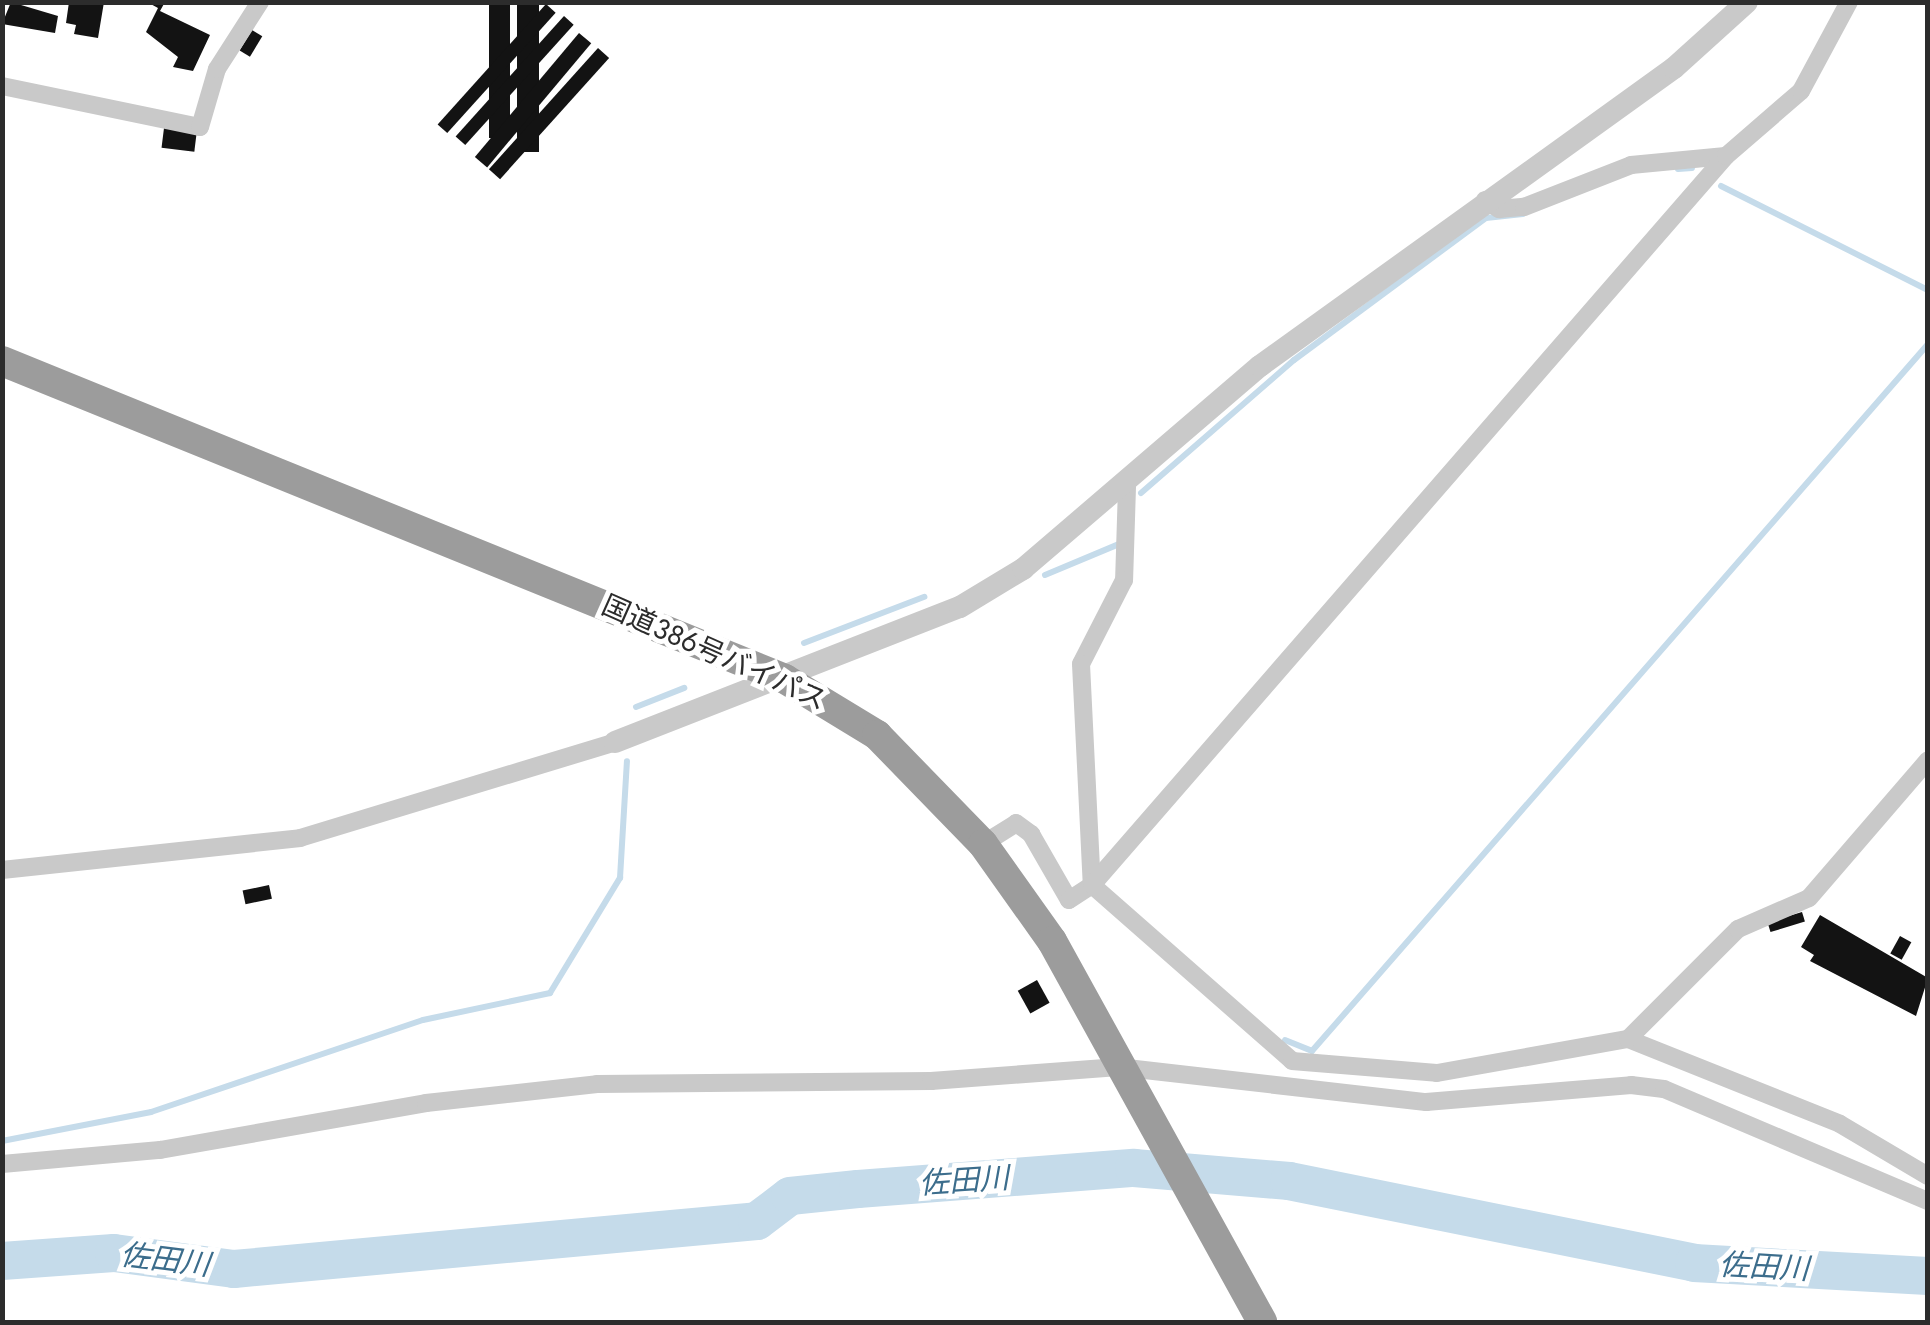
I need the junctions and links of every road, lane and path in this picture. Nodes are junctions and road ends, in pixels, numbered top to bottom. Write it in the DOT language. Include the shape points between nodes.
graph roads {
  1 [pos="260,2"];
  2 [pos="1747,2"];
  3 [pos="1849,2"];
  4 [pos="2,86"];
  5 [pos="1726,156"];
  6 [pos="1486,200"];
  7 [pos="2,361"];
  8 [pos="1127,487"];
  9 [pos="784,679"];
  10 [pos="615,742"];
  11 [pos="1928,760"];
  12 [pos="983,844"];
  13 [pos="2,870"];
  14 [pos="1092,886"];
  15 [pos="1628,1039"];
  16 [pos="1118,1067"];
  17 [pos="2,1164"];
  18 [pos="1928,1176"];
  19 [pos="1928,1201"];
  20 [pos="1259,1319"];
  1 -- 4 [label="street" via="217,69 200,127"];
  2 -- 6 [label="street" via="1674,68"];
  3 -- 5 [label="street" via="1801,91"];
  5 -- 6 [label="street" via="1632,165 1524,207 1499,209"];
  5 -- 14 [label="street"];
  6 -- 8 [label="street" via="1260,366"];
  7 -- 9 [label="highway, 国道386号バイパス"];
  8 -- 9 [label="street" via="1023,570 960,607"];
  8 -- 14 [label="street" via="1124,580 1081,664"];
  9 -- 10 [label="street"];
  9 -- 12 [label="highway, 国道386号バイパス" via="877,734"];
  10 -- 13 [label="street" via="300,838"];
  11 -- 15 [label="street" via="1809,898 1738,929"];
  12 -- 14 [label="street" via="1016,823 1031,834 1069,900"];
  12 -- 16 [label="highway, 国道386号バイパス" via="1052,941"];
  14 -- 15 [label="street" via="1292,1062 1437,1074"];
  15 -- 18 [label="street" via="1840,1124"];
  16 -- 17 [label="street" via="931,1081 597,1084 426,1103 160,1150"];
  16 -- 19 [label="street" via="1426,1102 1631,1085 1664,1089"];
  16 -- 20 [label="highway, 国道386号バイパス"];
}
